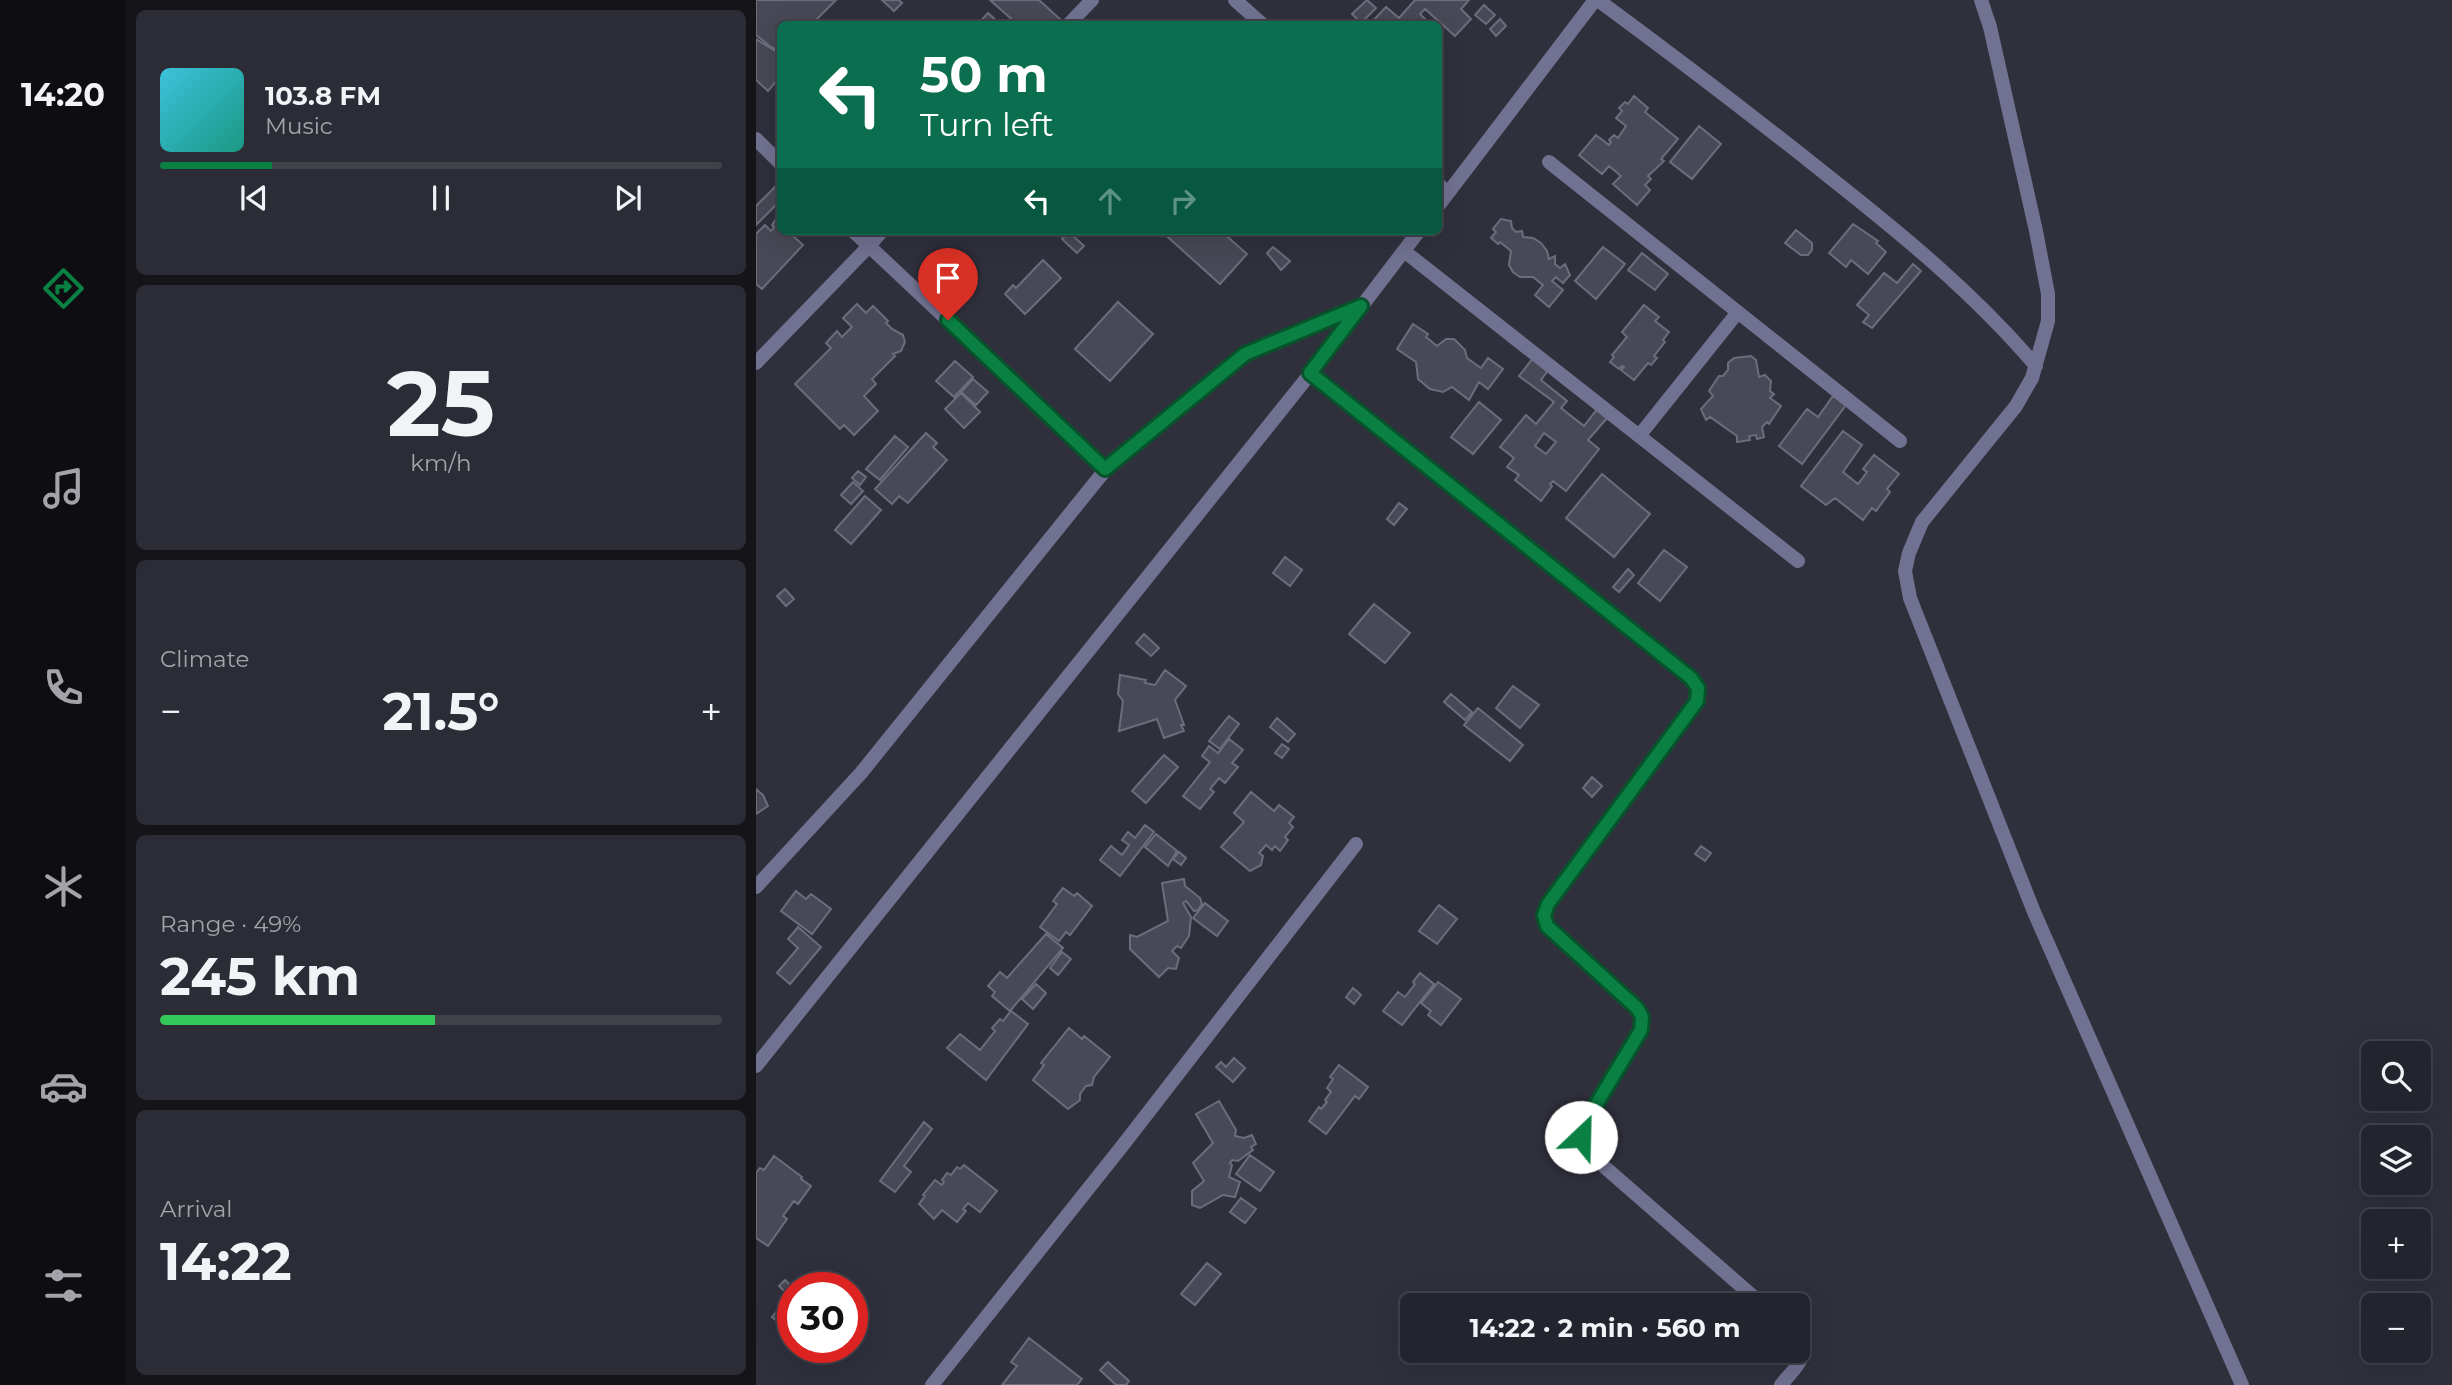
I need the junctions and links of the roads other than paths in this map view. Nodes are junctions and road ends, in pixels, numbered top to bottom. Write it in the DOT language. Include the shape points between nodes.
graph roads {
  1 [pos="1092,0"];
  2 [pos="1235,0"];
  3 [pos="1597,0"];
  4 [pos="1981,0"];
  5 [pos="1072,21"];
  6 [pos="1259,21"];
  7 [pos="756,139"];
  8 [pos="777,160"];
  9 [pos="1549,162"];
  10 [pos="1443,188"];
  11 [pos="857,235"];
  12 [pos="879,235"];
  13 [pos="1416,235"];
  14 [pos="869,246"];
  15 [pos="1404,251"];
  16 [pos="1361,306"];
  17 [pos="1738,312"];
  18 [pos="756,363"];
  19 [pos="2036,366"];
  20 [pos="1310,373"];
  21 [pos="1639,436"];
  22 [pos="1900,442"];
  23 [pos="1105,469"];
  24 [pos="1798,561"];
  25 [pos="1356,844"];
  26 [pos="756,887"];
  27 [pos="756,1066"];
  28 [pos="1749,1293"];
  29 [pos="1798,1363"];
  30 [pos="932,1385"];
  31 [pos="1781,1385"];
  32 [pos="2242,1385"];
  1 -- 5 [label="street"];
  2 -- 6 [label="street"];
  3 -- 10 [label="street"];
  3 -- 19 [label="street" via="1710,82 1928,256 2000,323"];
  4 -- 19 [label="street" via="2048,294 2049,321"];
  7 -- 8 [label="street"];
  9 -- 17 [label="street"];
  11 -- 14 [label="street"];
  12 -- 14 [label="street"];
  13 -- 15 [label="street"];
  14 -- 18 [label="street"];
  14 -- 23 [label="street"];
  15 -- 16 [label="street"];
  15 -- 21 [label="street"];
  16 -- 20 [label="street"];
  16 -- 23 [label="street" via="1245,354"];
  17 -- 21 [label="street"];
  17 -- 22 [label="street"];
  19 -- 32 [label="street" via="2016,407 1922,522 1905,571 1910,598 2034,912"];
  20 -- 27 [label="street"];
  20 -- 28 [label="street" via="1698,688 1697,701 1544,915 1547,926 1642,1017 1641,1030 1585,1123 1584,1149"];
  21 -- 24 [label="street"];
  23 -- 26 [label="street" via="860,773"];
  25 -- 30 [label="street"];
  29 -- 31 [label="street"];
}
